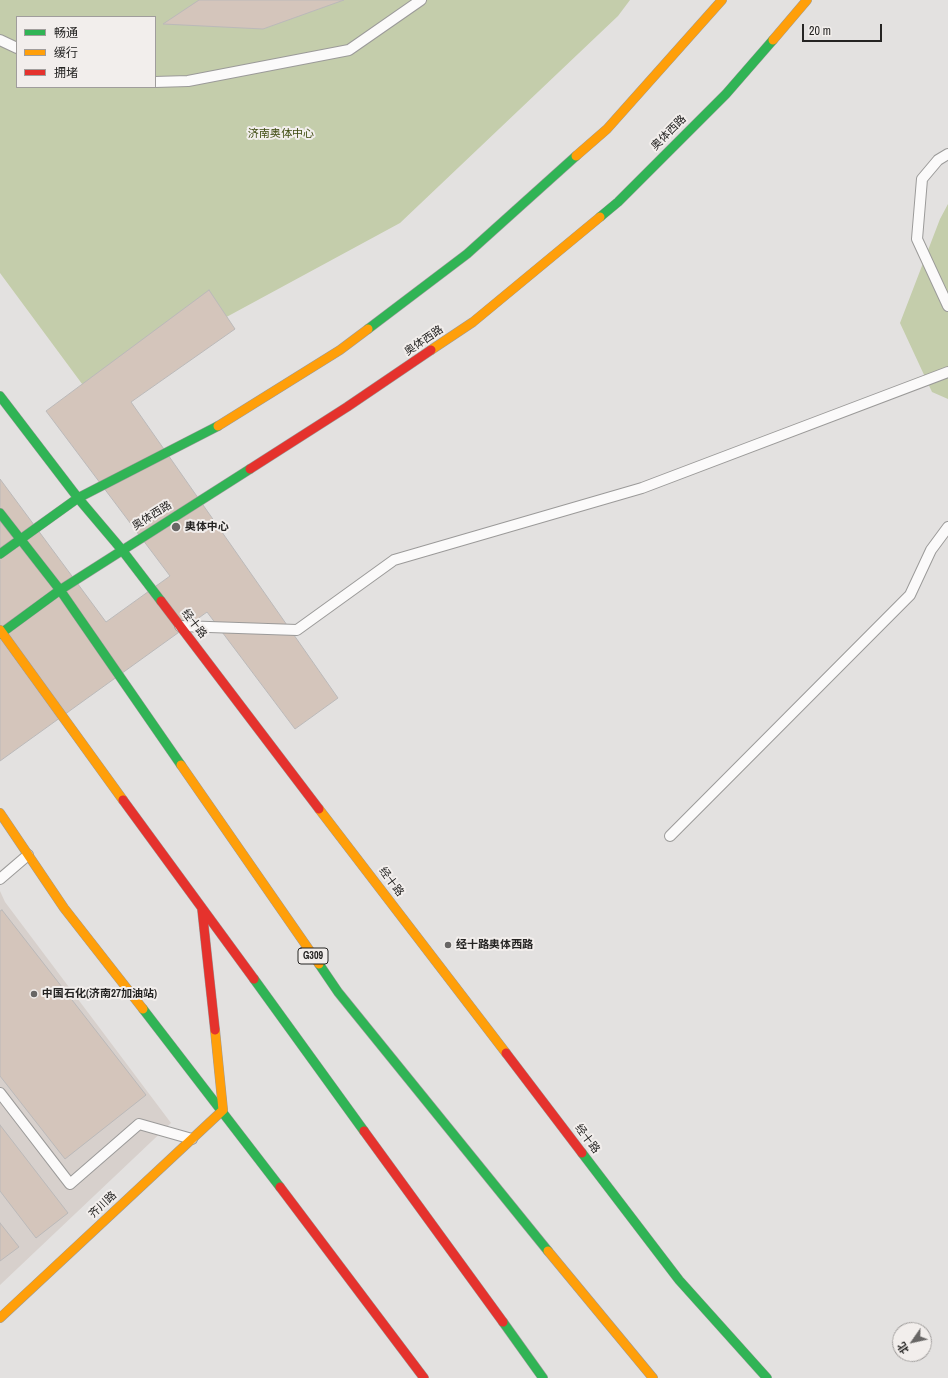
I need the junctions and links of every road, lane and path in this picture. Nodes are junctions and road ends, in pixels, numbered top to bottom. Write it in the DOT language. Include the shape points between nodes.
graph roads {
  1 [pos="421,0"];
  2 [pos="722,0"];
  3 [pos="807,0"];
  4 [pos="0,40"];
  5 [pos="16,48"];
  6 [pos="156,82"];
  7 [pos="948,154"];
  8 [pos="948,306"];
  9 [pos="948,372"];
  10 [pos="0,396"];
  11 [pos="78,498"];
  12 [pos="0,513"];
  13 [pos="948,527"];
  14 [pos="21,540"];
  15 [pos="122,550"];
  16 [pos="0,554"];
  17 [pos="60,590"];
  18 [pos="180,626"];
  19 [pos="1,632"];
  20 [pos="0,813"];
  21 [pos="670,836"];
  22 [pos="28,855"];
  23 [pos="0,878"];
  24 [pos="202,908"];
  25 [pos="0,1093"];
  26 [pos="223,1110"];
  27 [pos="192,1139"];
  28 [pos="0,1318"];
  29 [pos="424,1378"];
  30 [pos="543,1378"];
  31 [pos="653,1378"];
  32 [pos="768,1378"];
  1 -- 6 [label="lane" via="349,50 188,81"];
  2 -- 11 [label="main road" via="607,129 466,254 340,350 313,367 220,425"];
  3 -- 15 [label="main road, 奥体西路" via="726,94 618,202 473,322 348,407"];
  4 -- 5 [label="lane"];
  7 -- 8 [label="lane" via="938,160 922,179 918,239"];
  9 -- 18 [label="lane" via="642,488 394,560 297,630"];
  10 -- 11 [label="main road, 经十路"];
  11 -- 14 [label="main road"];
  11 -- 15 [label="main road, 经十路"];
  12 -- 14 [label="main road, G309"];
  13 -- 21 [label="lane" via="931,550 910,595"];
  14 -- 16 [label="main road"];
  14 -- 17 [label="main road, G309"];
  15 -- 17 [label="main road, 奥体西路"];
  15 -- 18 [label="main road, 经十路"];
  17 -- 19 [label="main road, 奥体西路"];
  17 -- 31 [label="main road, G309" via="338,992"];
  18 -- 32 [label="main road, 经十路" via="679,1280"];
  19 -- 24 [label="main road"];
  20 -- 22 [label="main road"];
  22 -- 23 [label="lane"];
  22 -- 26 [label="main road" via="64,908"];
  24 -- 26 [label="main road"];
  24 -- 30 [label="main road"];
  25 -- 27 [label="lane" via="70,1184 139,1124"];
  26 -- 27 [label="main road, 齐川路"];
  26 -- 29 [label="main road"];
  27 -- 28 [label="main road, 齐川路"];
}
